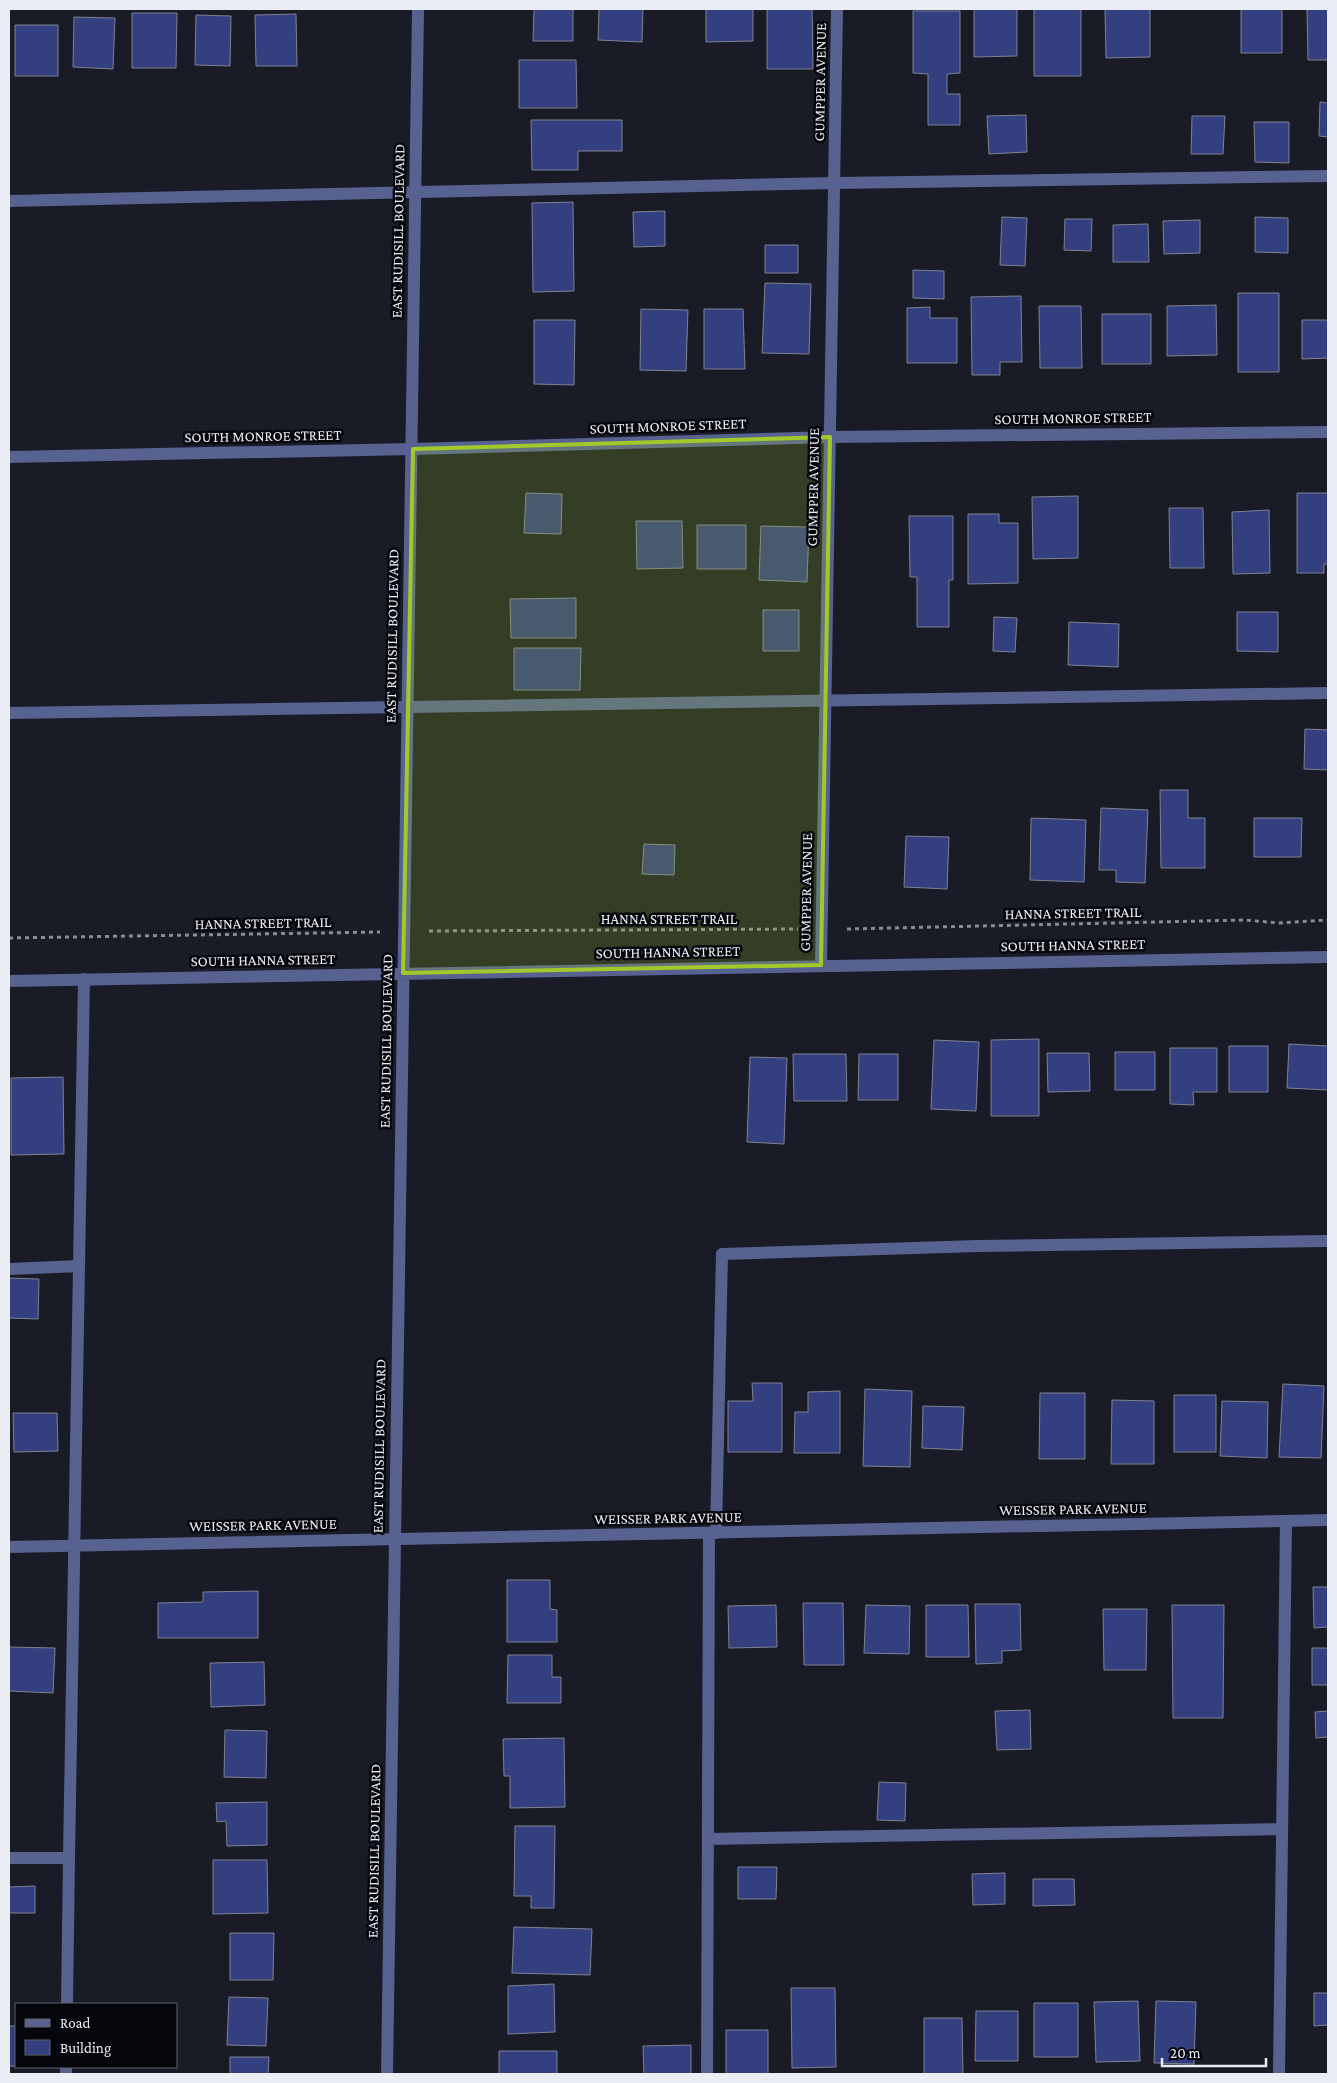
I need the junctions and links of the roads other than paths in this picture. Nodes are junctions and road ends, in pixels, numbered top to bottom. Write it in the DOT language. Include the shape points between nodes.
graph roads {
  1 [pos="418,9"];
  2 [pos="837,9"];
  3 [pos="1328,176"];
  4 [pos="834,183"];
  5 [pos="414,193"];
  6 [pos="9,201"];
  7 [pos="1328,432"];
  8 [pos="830,437"];
  9 [pos="413,449"];
  10 [pos="9,457"];
  11 [pos="1328,693"];
  12 [pos="826,702"];
  13 [pos="407,706"];
  14 [pos="9,713"];
  15 [pos="1328,957"];
  16 [pos="822,965"];
  17 [pos="403,973"];
  18 [pos="84,979"];
  19 [pos="9,981"];
  20 [pos="1328,1241"];
  21 [pos="79,1266"];
  22 [pos="9,1269"];
  23 [pos="1328,1520"];
  24 [pos="1286,1521"];
  25 [pos="712,1533"];
  26 [pos="394,1538"];
  27 [pos="75,1546"];
  28 [pos="9,1547"];
  29 [pos="1282,1829"];
  30 [pos="708,1838"];
  31 [pos="9,1858"];
  32 [pos="69,1858"];
  33 [pos="67,2003"];
  34 [pos="387,2074"];
  35 [pos="707,2074"];
  36 [pos="1278,2074"];
  1 -- 5 [label="street, EAST RUDISILL BOULEVARD"];
  2 -- 4 [label="street, GUMPPER AVENUE"];
  3 -- 4 [label="street"];
  4 -- 5 [label="street"];
  4 -- 8 [label="street, GUMPPER AVENUE"];
  5 -- 6 [label="street"];
  5 -- 9 [label="street, EAST RUDISILL BOULEVARD"];
  7 -- 8 [label="street, SOUTH MONROE STREET"];
  8 -- 9 [label="street, SOUTH MONROE STREET"];
  8 -- 12 [label="street, GUMPPER AVENUE"];
  9 -- 10 [label="street, SOUTH MONROE STREET"];
  9 -- 13 [label="street, EAST RUDISILL BOULEVARD"];
  11 -- 12 [label="street"];
  12 -- 13 [label="street"];
  12 -- 16 [label="street, GUMPPER AVENUE"];
  13 -- 14 [label="street"];
  13 -- 17 [label="street, EAST RUDISILL BOULEVARD"];
  15 -- 16 [label="street, SOUTH HANNA STREET"];
  16 -- 17 [label="street, SOUTH HANNA STREET"];
  17 -- 18 [label="street, SOUTH HANNA STREET"];
  17 -- 26 [label="street, EAST RUDISILL BOULEVARD"];
  18 -- 19 [label="street, SOUTH HANNA STREET"];
  18 -- 21 [label="street"];
  20 -- 25 [label="street" via="978,1246 722,1254"];
  21 -- 22 [label="street"];
  21 -- 27 [label="street"];
  23 -- 24 [label="street, WEISSER PARK AVENUE"];
  24 -- 25 [label="street, WEISSER PARK AVENUE"];
  24 -- 29 [label="street"];
  25 -- 26 [label="street, WEISSER PARK AVENUE"];
  25 -- 30 [label="street"];
  26 -- 27 [label="street, WEISSER PARK AVENUE"];
  26 -- 34 [label="street, EAST RUDISILL BOULEVARD"];
  27 -- 28 [label="street, WEISSER PARK AVENUE"];
  27 -- 32 [label="street"];
  29 -- 30 [label="street"];
  29 -- 36 [label="street"];
  30 -- 35 [label="street"];
  31 -- 32 [label="street"];
  32 -- 33 [label="street"];
}
